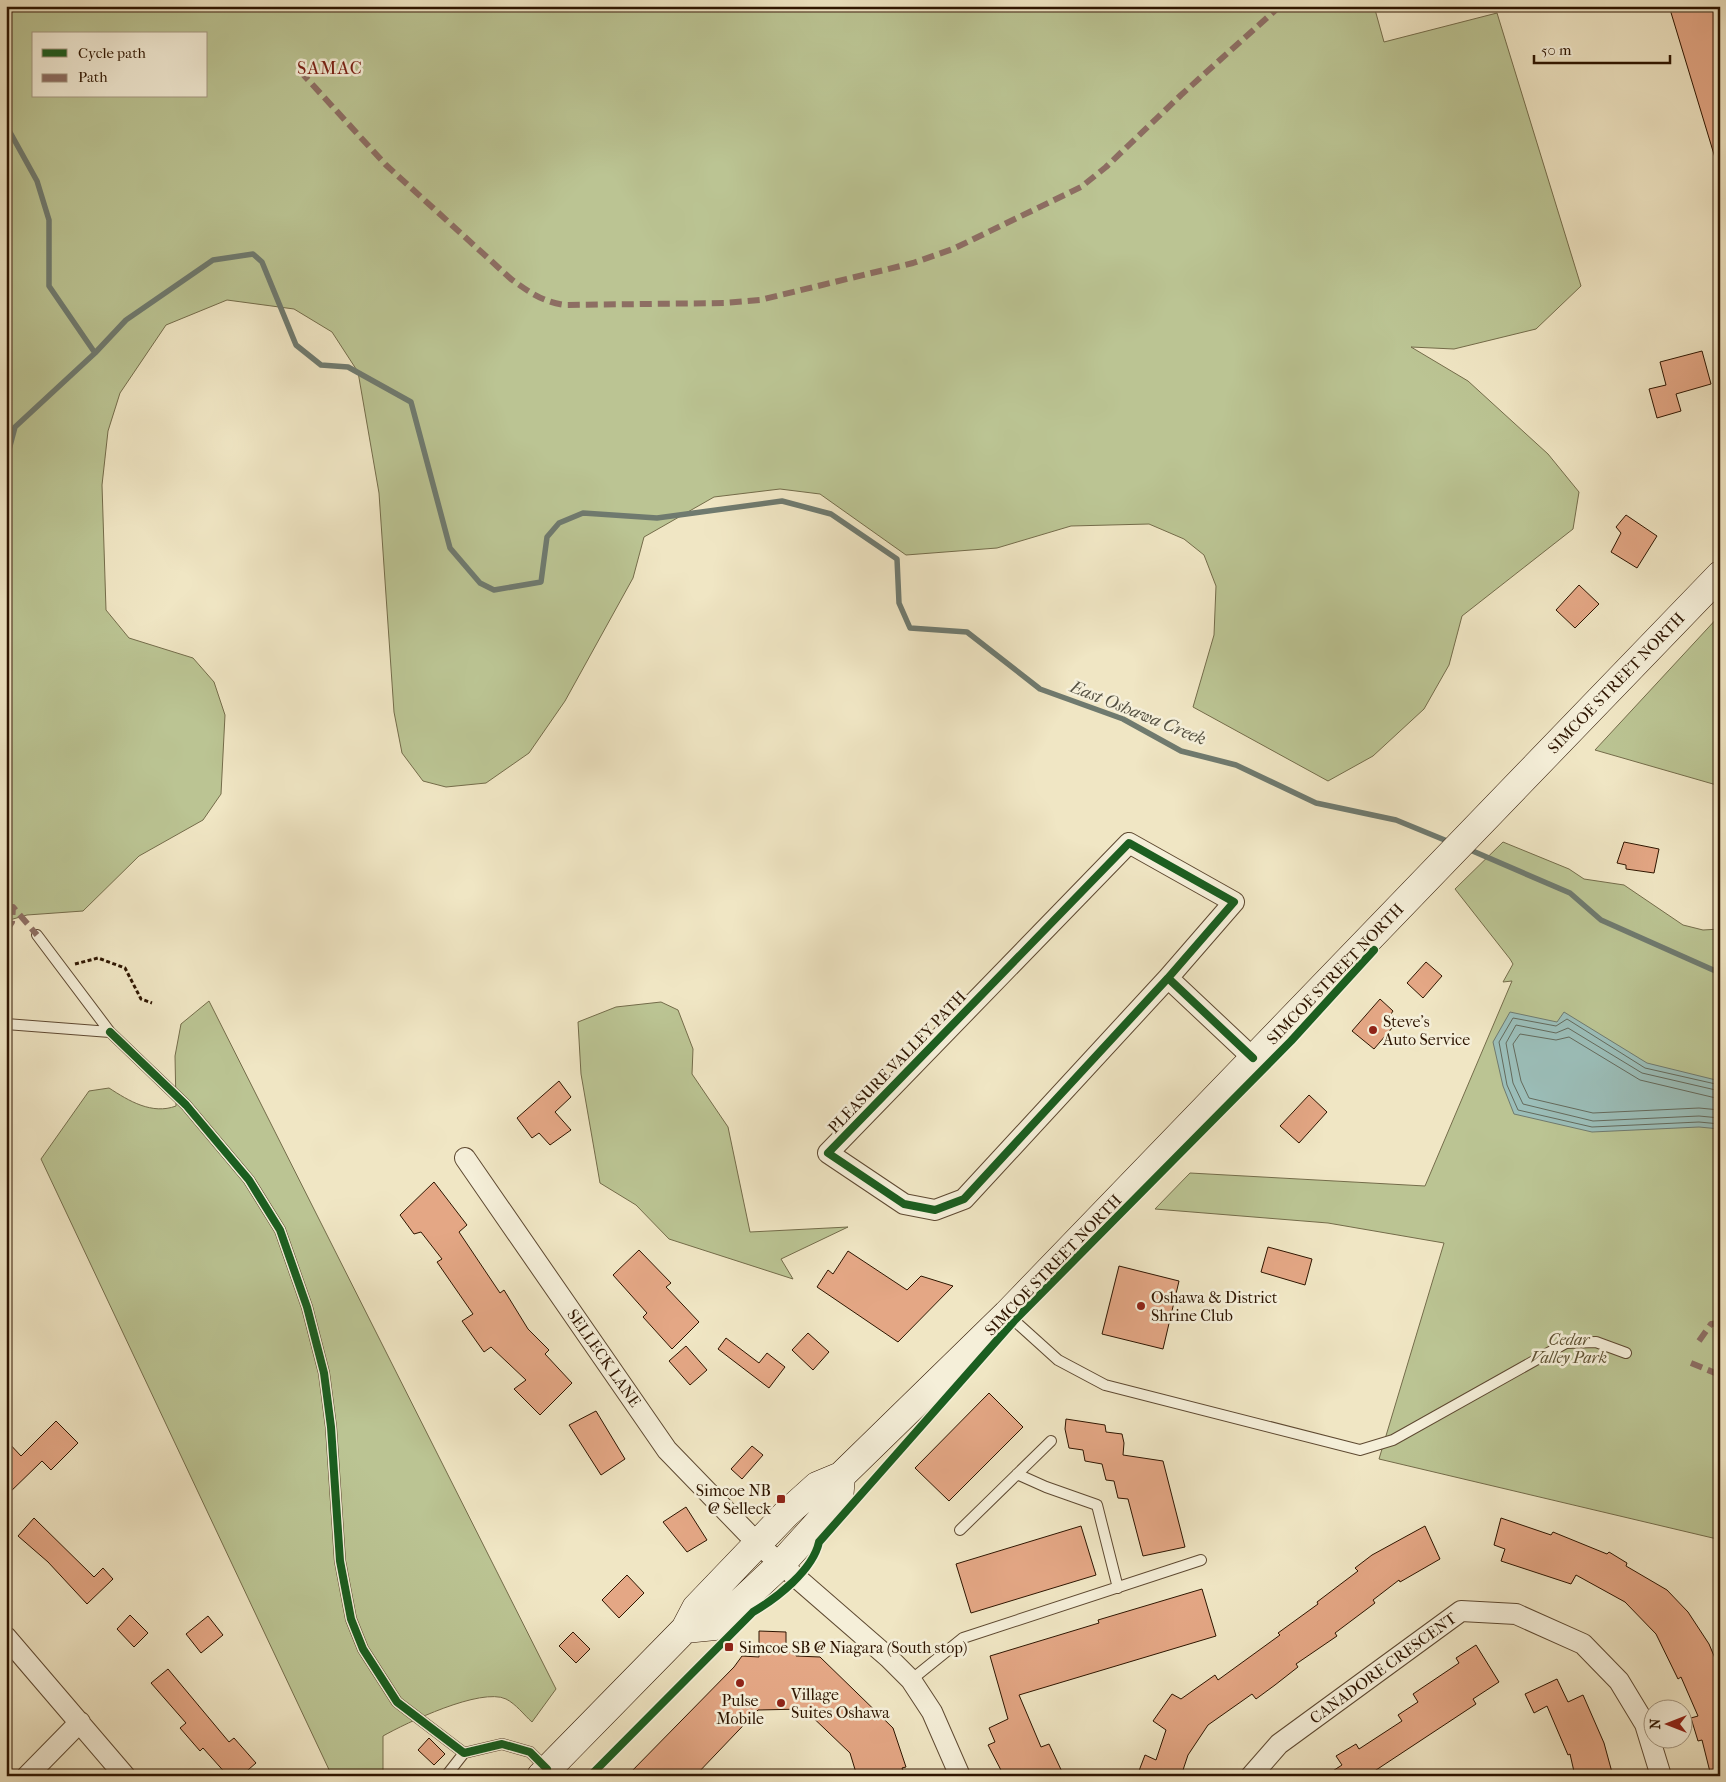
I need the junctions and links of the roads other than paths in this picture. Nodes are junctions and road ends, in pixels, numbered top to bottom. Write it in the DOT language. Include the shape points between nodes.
graph roads {
  1 [pos="1720,576"];
  2 [pos="37,935"];
  3 [pos="1168,978"];
  4 [pos="6,1024"];
  5 [pos="110,1032"];
  6 [pos="1253,1058"];
  7 [pos="465,1158"];
  8 [pos="1007,1314"];
  9 [pos="1626,1353"];
  10 [pos="1051,1442"];
  11 [pos="1017,1474"];
  12 [pos="841,1476"];
  13 [pos="960,1530"];
  14 [pos="758,1545"];
  15 [pos="1202,1560"];
  16 [pos="781,1564"];
  17 [pos="1118,1588"];
  18 [pos="685,1630"];
  19 [pos="6,1637"];
  20 [pos="911,1680"];
  21 [pos="80,1722"];
  22 [pos="464,1752"];
  23 [pos="544,1772"];
  24 [pos="27,1776"];
  25 [pos="125,1776"];
  26 [pos="446,1776"];
  27 [pos="960,1776"];
  28 [pos="1251,1776"];
  29 [pos="1661,1776"];
  1 -- 6 [label="main road, SIMCOE STREET NORTH"];
  2 -- 5 [label="lane"];
  3 -- 3 [label="street, PLEASURE VALLEY PATH" via="1234,902 1129,843 828,1153 904,1204 935,1210 964,1199"];
  3 -- 6 [label="street"];
  4 -- 5 [label="lane"];
  5 -- 22 [label="lane" via="186,1104 249,1180 280,1230 308,1307 324,1373 340,1561 351,1619 363,1649 397,1702"];
  6 -- 8 [label="main road, SIMCOE STREET NORTH"];
  7 -- 14 [label="street, SELLECK LANE" via="667,1450"];
  8 -- 9 [label="lane" via="1058,1360 1105,1385 1360,1450 1393,1440 1566,1343 1596,1342"];
  8 -- 12 [label="main road, SIMCOE STREET NORTH"];
  10 -- 11 [label="lane"];
  11 -- 13 [label="lane"];
  11 -- 17 [label="lane" via="1097,1505"];
  12 -- 14 [label="main road, SIMCOE STREET NORTH" via="818,1486"];
  12 -- 16 [label="main road" via="839,1500"];
  14 -- 16 [label="street, SELLECK LANE"];
  14 -- 18 [label="main road, SIMCOE STREET NORTH" via="696,1608"];
  15 -- 17 [label="lane"];
  16 -- 18 [label="main road" via="716,1626"];
  16 -- 20 [label="street, SELLECK LANE"];
  17 -- 20 [label="lane" via="963,1638"];
  18 -- 23 [label="main road, SIMCOE STREET NORTH"];
  19 -- 21 [label="street"];
  20 -- 27 [label="street, SELLECK LANE" via="932,1712"];
  21 -- 24 [label="street"];
  21 -- 25 [label="street"];
  22 -- 23 [label="lane" via="502,1744 530,1752"];
  22 -- 26 [label="lane"];
  28 -- 29 [label="street, CANADORE CRESCENT" via="1279,1744 1461,1611 1516,1614 1583,1644 1620,1681 1645,1724"];
}
